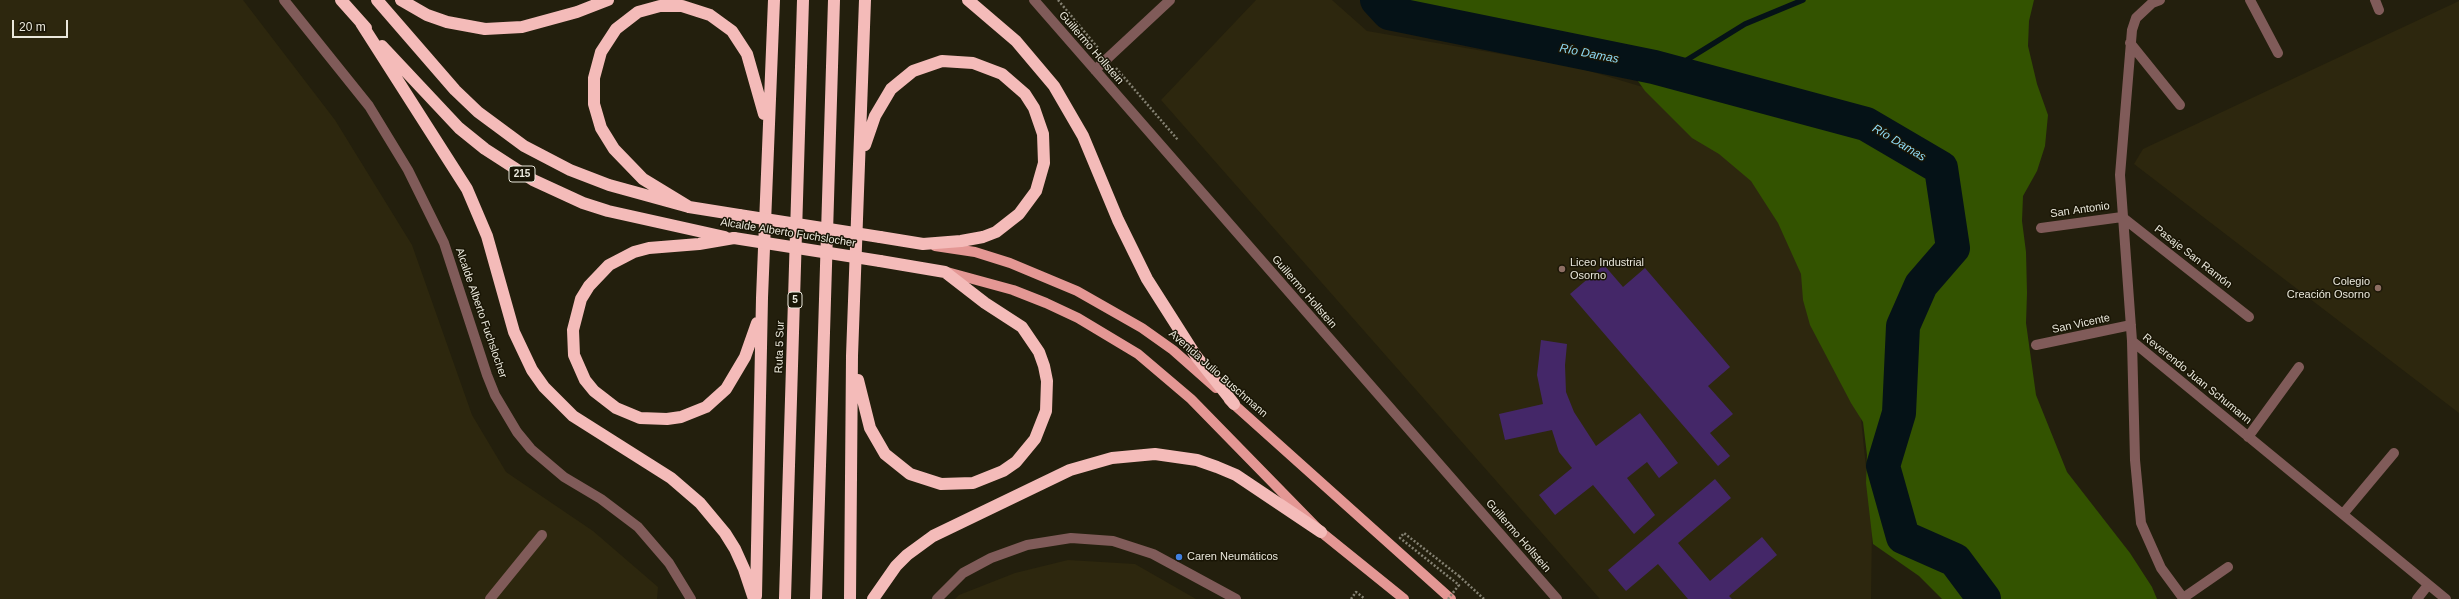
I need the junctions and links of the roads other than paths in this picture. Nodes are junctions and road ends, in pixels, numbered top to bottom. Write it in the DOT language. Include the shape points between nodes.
graph roads {
  1 [pos="284,0"];
  2 [pos="341,0"];
  3 [pos="377,0"];
  4 [pos="401,0"];
  5 [pos="608,0"];
  6 [pos="774,0"];
  7 [pos="803,0"];
  8 [pos="834,0"];
  9 [pos="865,0"];
  10 [pos="968,0"];
  11 [pos="1034,0"];
  12 [pos="1170,0"];
  13 [pos="2250,0"];
  14 [pos="2375,0"];
  15 [pos="2154,1"];
  16 [pos="2379,10"];
  17 [pos="362,23"];
  18 [pos="2130,42"];
  19 [pos="2278,53"];
  20 [pos="1095,70"];
  21 [pos="2180,104"];
  22 [pos="768,133"];
  23 [pos="860,166"];
  24 [pos="689,207"];
  25 [pos="2122,217"];
  26 [pos="2041,228"];
  27 [pos="734,238"];
  28 [pos="923,244"];
  29 [pos="945,272"];
  30 [pos="762,298"];
  31 [pos="2248,317"];
  32 [pos="2131,325"];
  33 [pos="2132,341"];
  34 [pos="2036,345"];
  35 [pos="852,356"];
  36 [pos="2299,367"];
  37 [pos="1234,404"];
  38 [pos="2248,437"];
  39 [pos="2394,453"];
  40 [pos="2343,514"];
  41 [pos="1321,532"];
  42 [pos="542,535"];
  43 [pos="2228,567"];
  44 [pos="2428,585"];
  45 [pos="490,599"];
  46 [pos="691,599"];
  47 [pos="755,599"];
  48 [pos="785,599"];
  49 [pos="816,599"];
  50 [pos="850,599"];
  51 [pos="873,599"];
  52 [pos="936,599"];
  53 [pos="1236,599"];
  54 [pos="1404,599"];
  55 [pos="1451,599"];
  56 [pos="1557,599"];
  57 [pos="2417,599"];
  58 [pos="2446,599"];
  1 -- 46 [label="street, Alcalde Alberto Fuchslocher" via="369,106 408,170 444,243 492,388 517,432 531,449 564,477 601,499 638,528 669,563"];
  2 -- 17 [label="highway, Alcalde Alberto Fuchslocher / 215"];
  3 -- 24 [label="highway, Alcalde Alberto Fuchslocher / 215" via="455,90 478,112 524,146 570,170 602,182 648,198"];
  4 -- 5 [label="highway" via="427,15 447,22 485,29 522,27 577,12"];
  6 -- 22 [label="highway"];
  7 -- 48 [label="highway, Ruta 5 Sur / 5"];
  8 -- 49 [label="highway"];
  9 -- 23 [label="highway"];
  10 -- 37 [label="highway" via="1016,41 1054,86 1083,136 1118,220 1147,279 1196,356"];
  11 -- 20 [label="street, Guillermo Hollstein"];
  12 -- 20 [label="street"];
  13 -- 19 [label="street"];
  14 -- 16 [label="street"];
  15 -- 18 [label="street, Reverendo Juan Schumann" via="2136,18"];
  17 -- 27 [label="highway, Alcalde Alberto Fuchslocher / 215" via="459,128 485,149 533,180 558,193 608,211"];
  17 -- 47 [label="highway" via="467,189 487,236 514,332 532,370 548,392 573,416 672,478 700,503 735,549"];
  18 -- 21 [label="street"];
  18 -- 25 [label="street, Reverendo Juan Schumann" via="2120,176"];
  20 -- 56 [label="street, Guillermo Hollstein"];
  22 -- 24 [label="highway" via="747,54 732,32 722,23 696,9 671,5 638,12 616,29 601,52 594,78 594,104 601,128 614,149 643,179"];
  22 -- 30 [label="highway"];
  23 -- 28 [label="highway, Alcalde Alberto Fuchslocher" via="867,136 882,102 902,78 913,71 942,61 973,63 1002,74 1025,94 1040,121 1045,149 1041,178 1029,203 1008,224 983,237"];
  23 -- 35 [label="highway"];
  24 -- 28 [label="highway, Alcalde Alberto Fuchslocher / 215, bridge"];
  25 -- 26 [label="street, San Antonio"];
  25 -- 31 [label="street, Pasaje San Ramón"];
  25 -- 32 [label="street, Reverendo Juan Schumann"];
  27 -- 29 [label="highway, Alcalde Alberto Fuchslocher, bridge"];
  27 -- 30 [label="highway" via="649,248 634,252 609,265 589,286 575,314 573,343 578,367 594,391 628,414 667,419 694,413 717,398 736,374 753,338"];
  28 -- 37 [label="main road, Avenida Julio Buschmann" via="974,252 1078,291 1110,308 1160,341"];
  29 -- 35 [label="highway" via="1022,327 1039,352 1047,381 1046,411 1035,439 1016,462 988,478 957,485 925,480 896,465 885,454 870,428"];
  29 -- 41 [label="main road" via="1000,286 1046,302 1091,325 1138,354 1191,399"];
  30 -- 47 [label="highway"];
  32 -- 33 [label="street, Reverendo Juan Schumann"];
  32 -- 34 [label="street, San Vicente"];
  33 -- 38 [label="street, Reverendo Juan Schumann"];
  33 -- 43 [label="street" via="2135,460 2141,522 2161,568 2183,598"];
  35 -- 50 [label="highway"];
  36 -- 38 [label="street"];
  37 -- 55 [label="main road, Avenida Julio Buschmann"];
  38 -- 40 [label="street, Reverendo Juan Schumann"];
  39 -- 40 [label="street"];
  40 -- 44 [label="street, Reverendo Juan Schumann"];
  41 -- 51 [label="highway" via="1236,475 1217,466 1176,456 1155,454 1112,458 1070,470 933,536 896,566"];
  41 -- 54 [label="main road"];
  42 -- 45 [label="street"];
  44 -- 57 [label="street"];
  44 -- 58 [label="street, Reverendo Juan Schumann"];
  52 -- 53 [label="street" via="963,574 991,558 1027,545 1072,538 1113,541 1146,551"];
}
